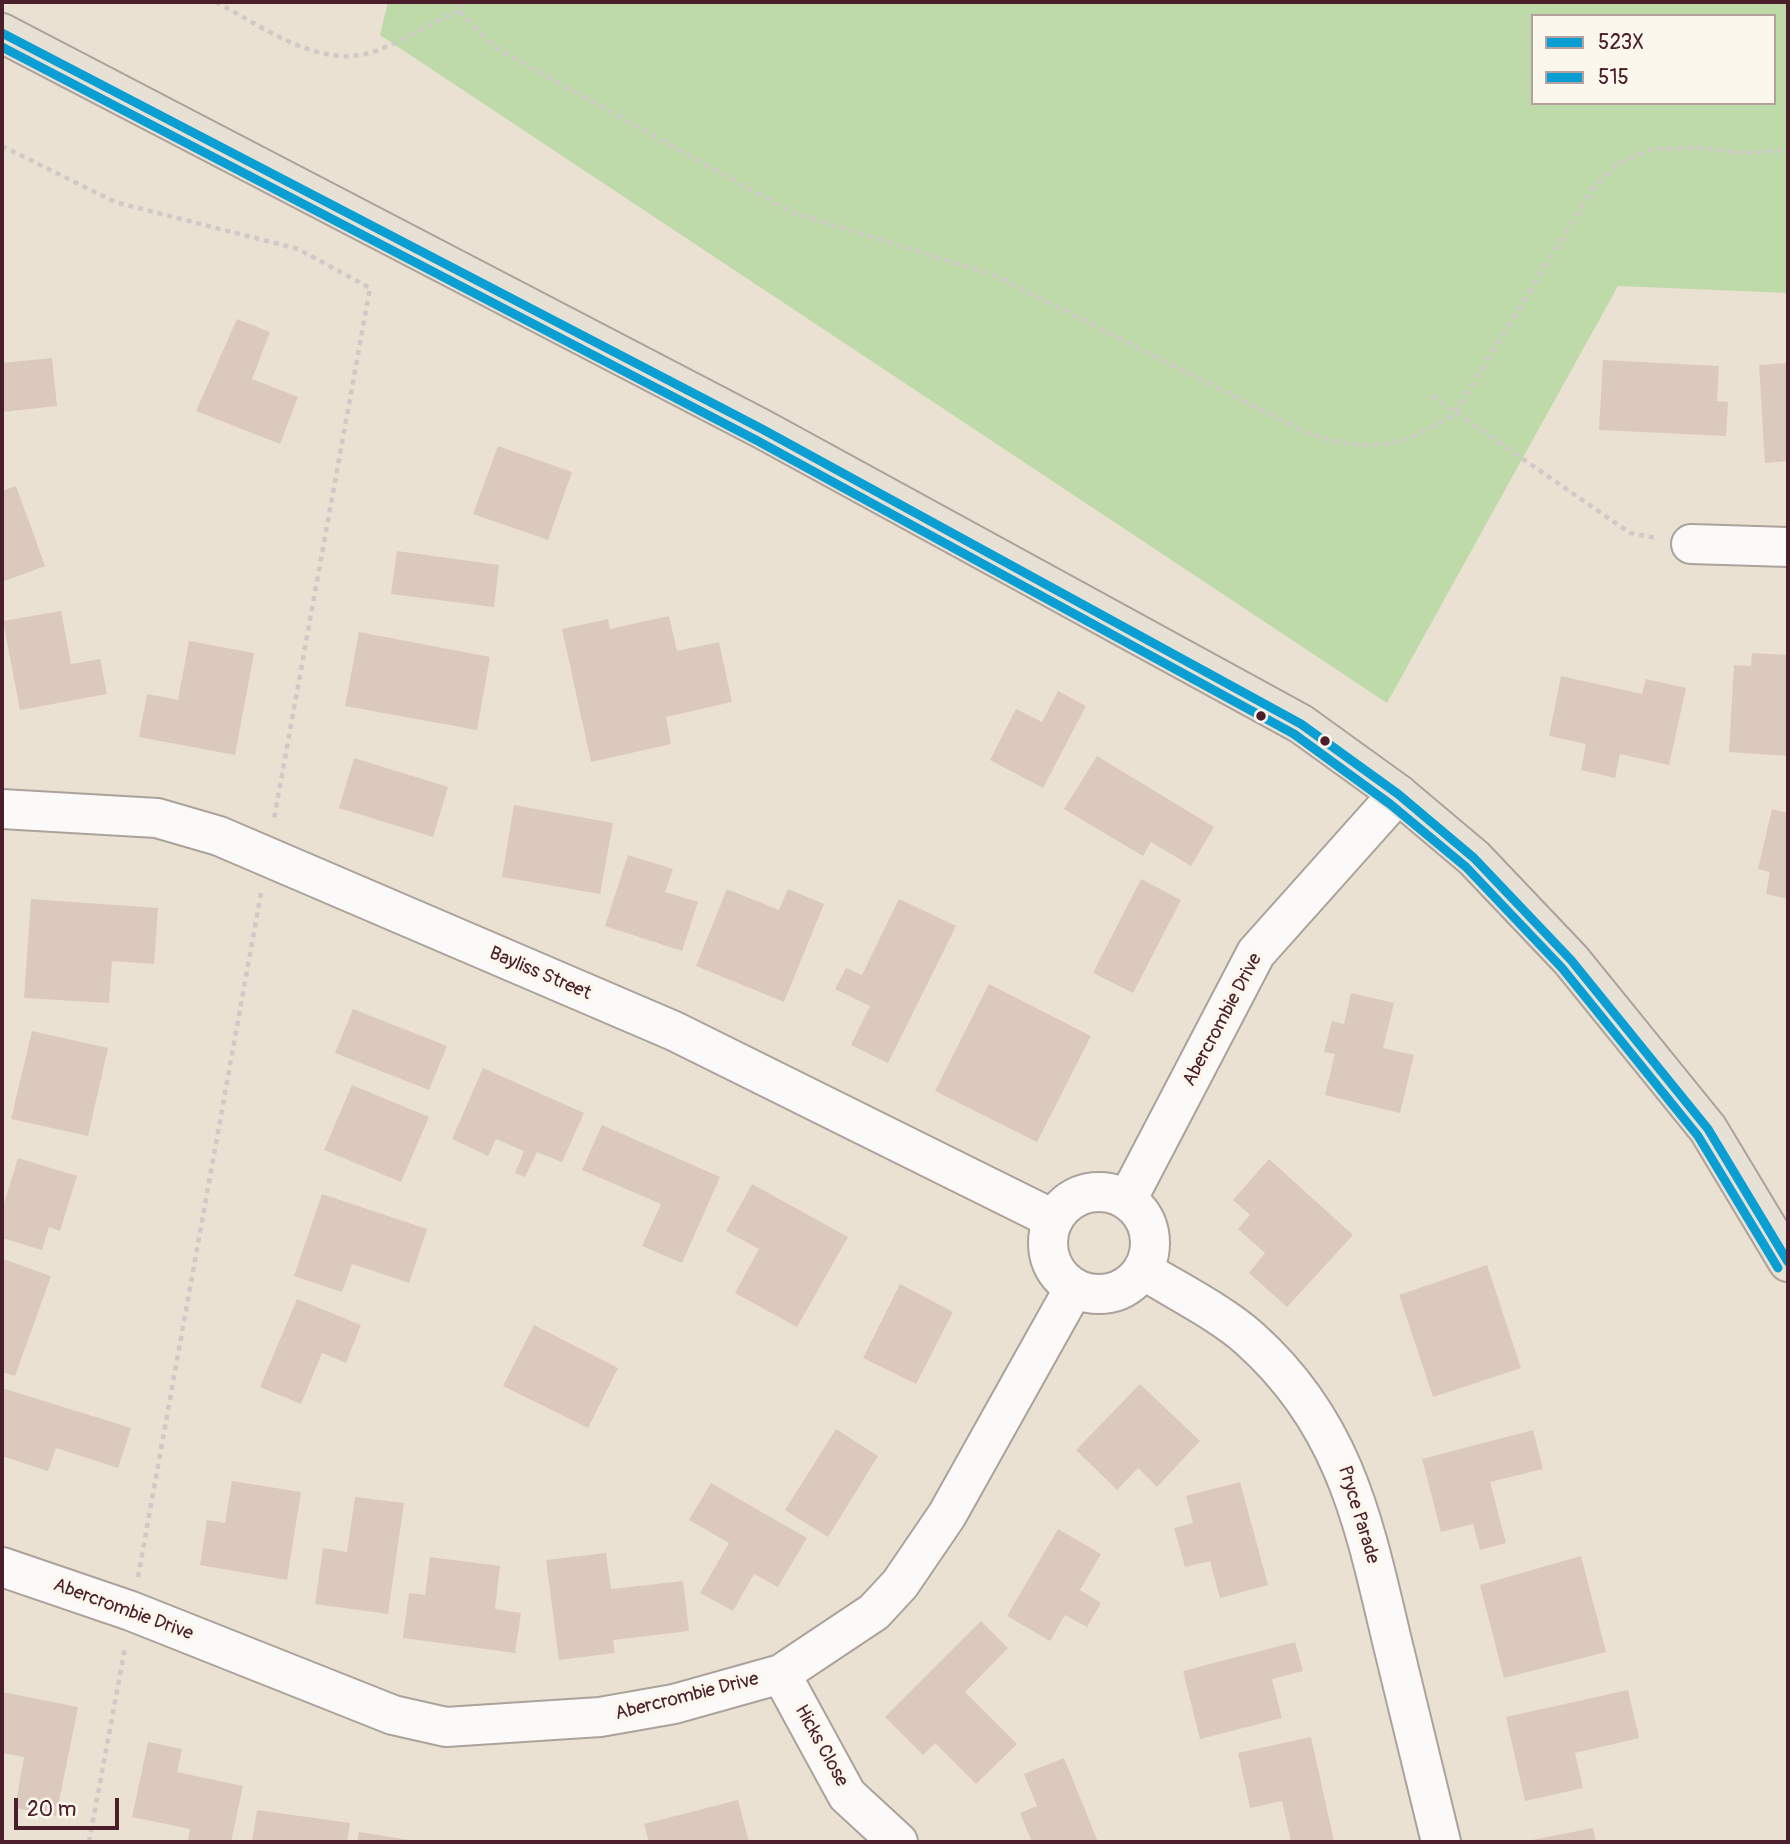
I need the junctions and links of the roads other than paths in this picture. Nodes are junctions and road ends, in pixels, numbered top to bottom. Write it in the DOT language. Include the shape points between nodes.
graph roads {
  1 [pos="2,33"];
  2 [pos="1691,544"];
  3 [pos="1788,547"];
  4 [pos="1398,794"];
  5 [pos="2,808"];
  6 [pos="1127,1200"];
  7 [pos="1053,1219"];
  8 [pos="1788,1262"];
  9 [pos="1143,1270"];
  10 [pos="1074,1288"];
  11 [pos="2,1567"];
  12 [pos="781,1674"];
  13 [pos="898,1842"];
  14 [pos="1441,1842"];
  1 -- 4 [label="main road" via="774,436 1301,724"];
  2 -- 3 [label="street"];
  4 -- 6 [label="street, Abercrombie Drive" via="1256,953"];
  4 -- 8 [label="main road" via="1474,858 1571,960 1708,1129"];
  5 -- 7 [label="street, Bayliss Street" via="157,818 219,836 674,1031"];
  6 -- 7 [label="street" via="1111,1193 1078,1196"];
  6 -- 9 [label="street" via="1139,1211 1150,1240"];
  7 -- 10 [label="street" via="1049,1258"];
  9 -- 10 [label="street" via="1112,1293 1099,1295"];
  9 -- 14 [label="street, Pryce Parade" via="1249,1337 1319,1419 1342,1462 1363,1521"];
  10 -- 12 [label="street, Abercrombie Drive" via="947,1515 900,1584 874,1612"];
  11 -- 12 [label="street, Abercrombie Drive" via="131,1611 393,1715 446,1727 600,1717 674,1704"];
  12 -- 13 [label="street, Hicks Close" via="847,1795"];
}
